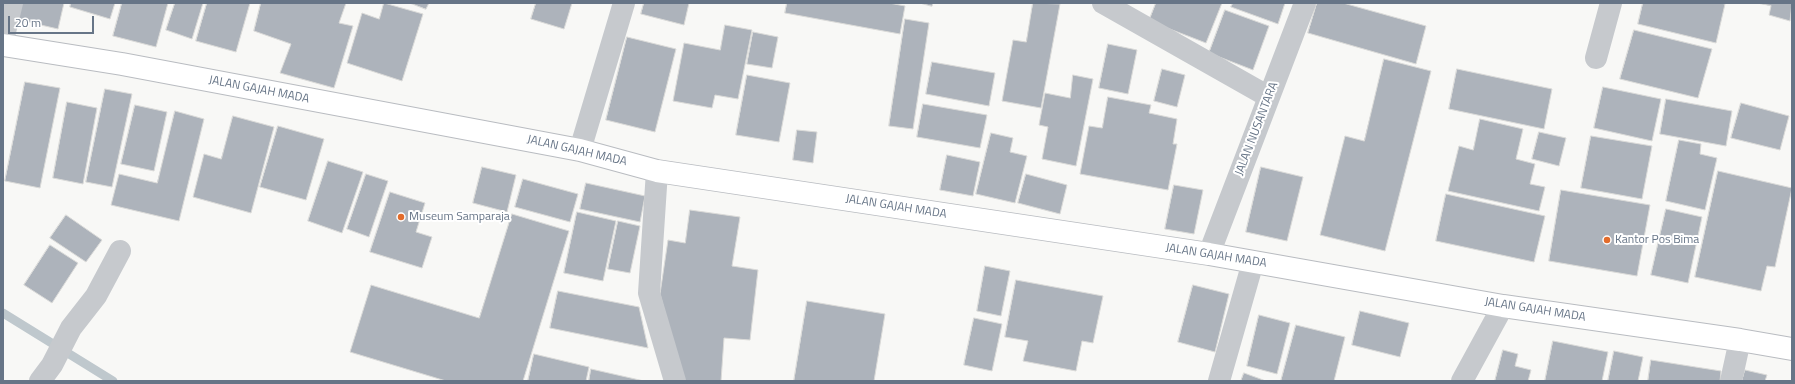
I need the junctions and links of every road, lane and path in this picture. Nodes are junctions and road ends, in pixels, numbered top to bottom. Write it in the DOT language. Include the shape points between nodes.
graph roads {
  1 [pos="12,3"];
  2 [pos="624,3"];
  3 [pos="1103,3"];
  4 [pos="1305,3"];
  5 [pos="1611,3"];
  6 [pos="3,40"];
  7 [pos="3,45"];
  8 [pos="1596,58"];
  9 [pos="1269,97"];
  10 [pos="580,150"];
  11 [pos="657,171"];
  12 [pos="120,251"];
  13 [pos="1209,254"];
  14 [pos="1253,262"];
  15 [pos="1503,306"];
  16 [pos="1740,340"];
  17 [pos="1792,349"];
  18 [pos="46,373"];
  19 [pos="675,381"];
  20 [pos="1219,381"];
  21 [pos="1462,381"];
  22 [pos="1731,381"];
  1 -- 6 [label="street"];
  2 -- 10 [label="street"];
  3 -- 9 [label="street"];
  4 -- 9 [label="street, JALAN NUSANTARA"];
  5 -- 8 [label="street"];
  7 -- 10 [label="main road, JALAN GAJAH MADA" via="130,66"];
  9 -- 13 [label="street, JALAN NUSANTARA"];
  10 -- 11 [label="main road, JALAN GAJAH MADA"];
  11 -- 13 [label="main road, JALAN GAJAH MADA"];
  11 -- 19 [label="street" via="650,293"];
  12 -- 18 [label="street" via="96,296 71,328"];
  13 -- 14 [label="main road, JALAN GAJAH MADA"];
  14 -- 15 [label="main road, JALAN GAJAH MADA"];
  14 -- 20 [label="street"];
  15 -- 16 [label="main road, JALAN GAJAH MADA"];
  15 -- 21 [label="street"];
  16 -- 17 [label="main road, JALAN GAJAH MADA"];
  16 -- 22 [label="street"];
}
